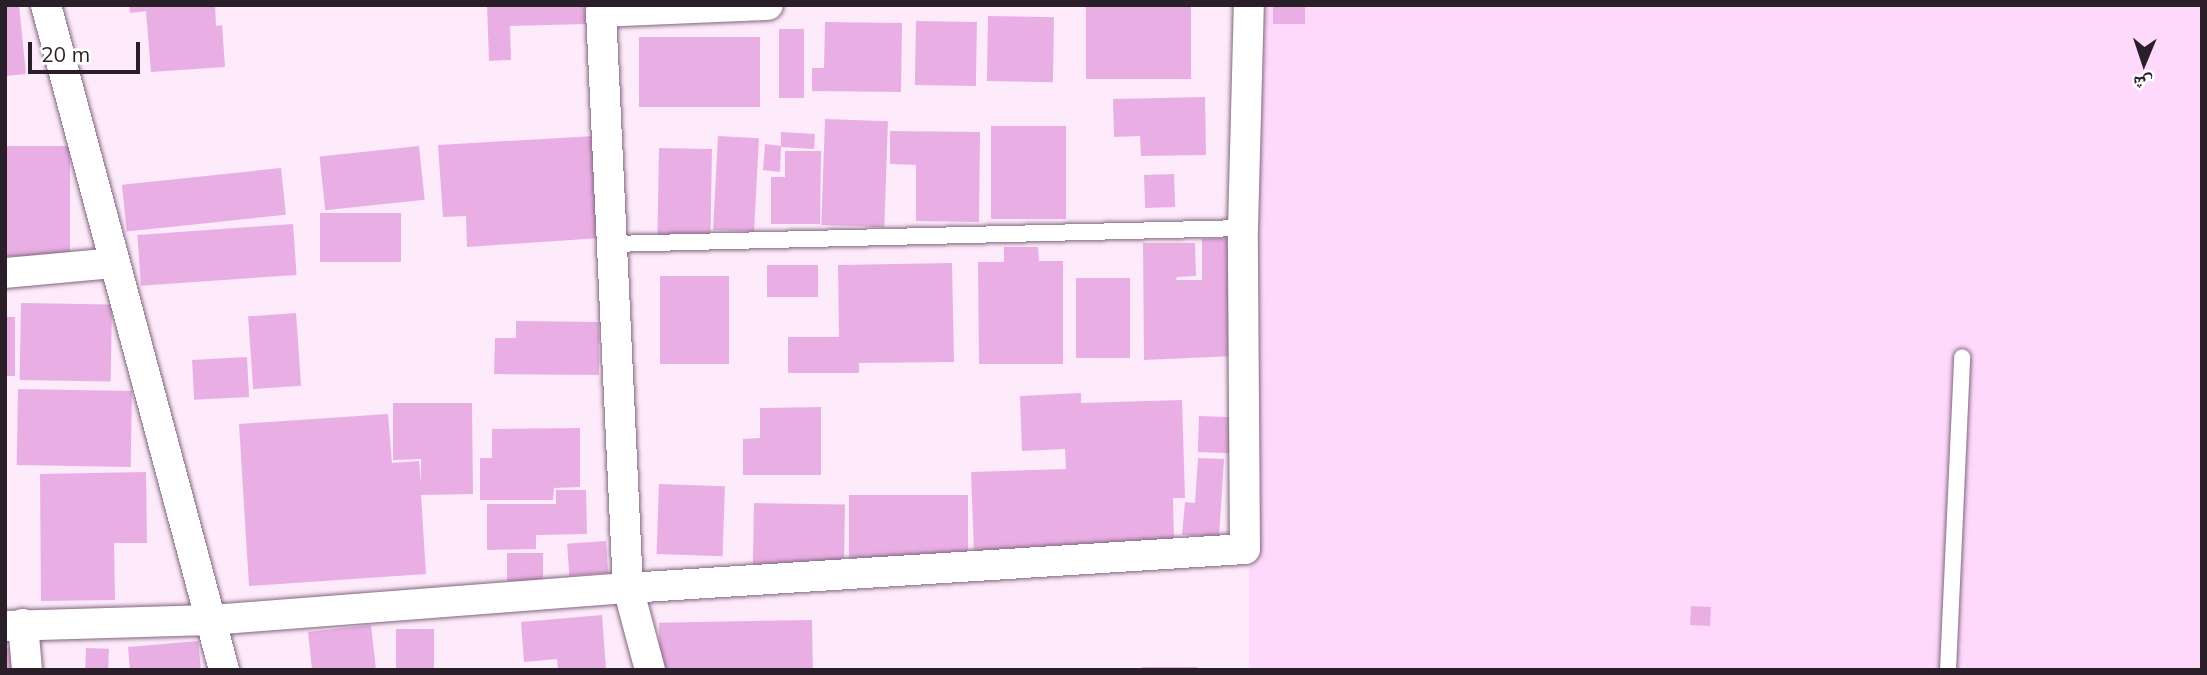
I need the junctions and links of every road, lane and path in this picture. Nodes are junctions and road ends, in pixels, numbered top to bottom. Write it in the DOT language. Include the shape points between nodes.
graph roads {
  1 [pos="47,5"];
  2 [pos="768,5"];
  3 [pos="1249,5"];
  4 [pos="1243,228"];
  5 [pos="611,244"];
  6 [pos="115,263"];
  7 [pos="5,273"];
  8 [pos="1962,357"];
  9 [pos="628,588"];
  10 [pos="211,620"];
  11 [pos="14,625"];
  12 [pos="27,670"];
  13 [pos="224,670"];
  14 [pos="650,670"];
  15 [pos="1948,670"];
  1 -- 6 [label="street"];
  2 -- 5 [label="street" via="601,12"];
  3 -- 4 [label="street"];
  4 -- 5 [label="lane"];
  4 -- 9 [label="street" via="1245,549"];
  5 -- 9 [label="street"];
  6 -- 7 [label="street"];
  6 -- 10 [label="street"];
  8 -- 15 [label="lane"];
  9 -- 10 [label="street"];
  9 -- 14 [label="street"];
  10 -- 11 [label="street"];
  10 -- 13 [label="street"];
  11 -- 12 [label="street"];
}
